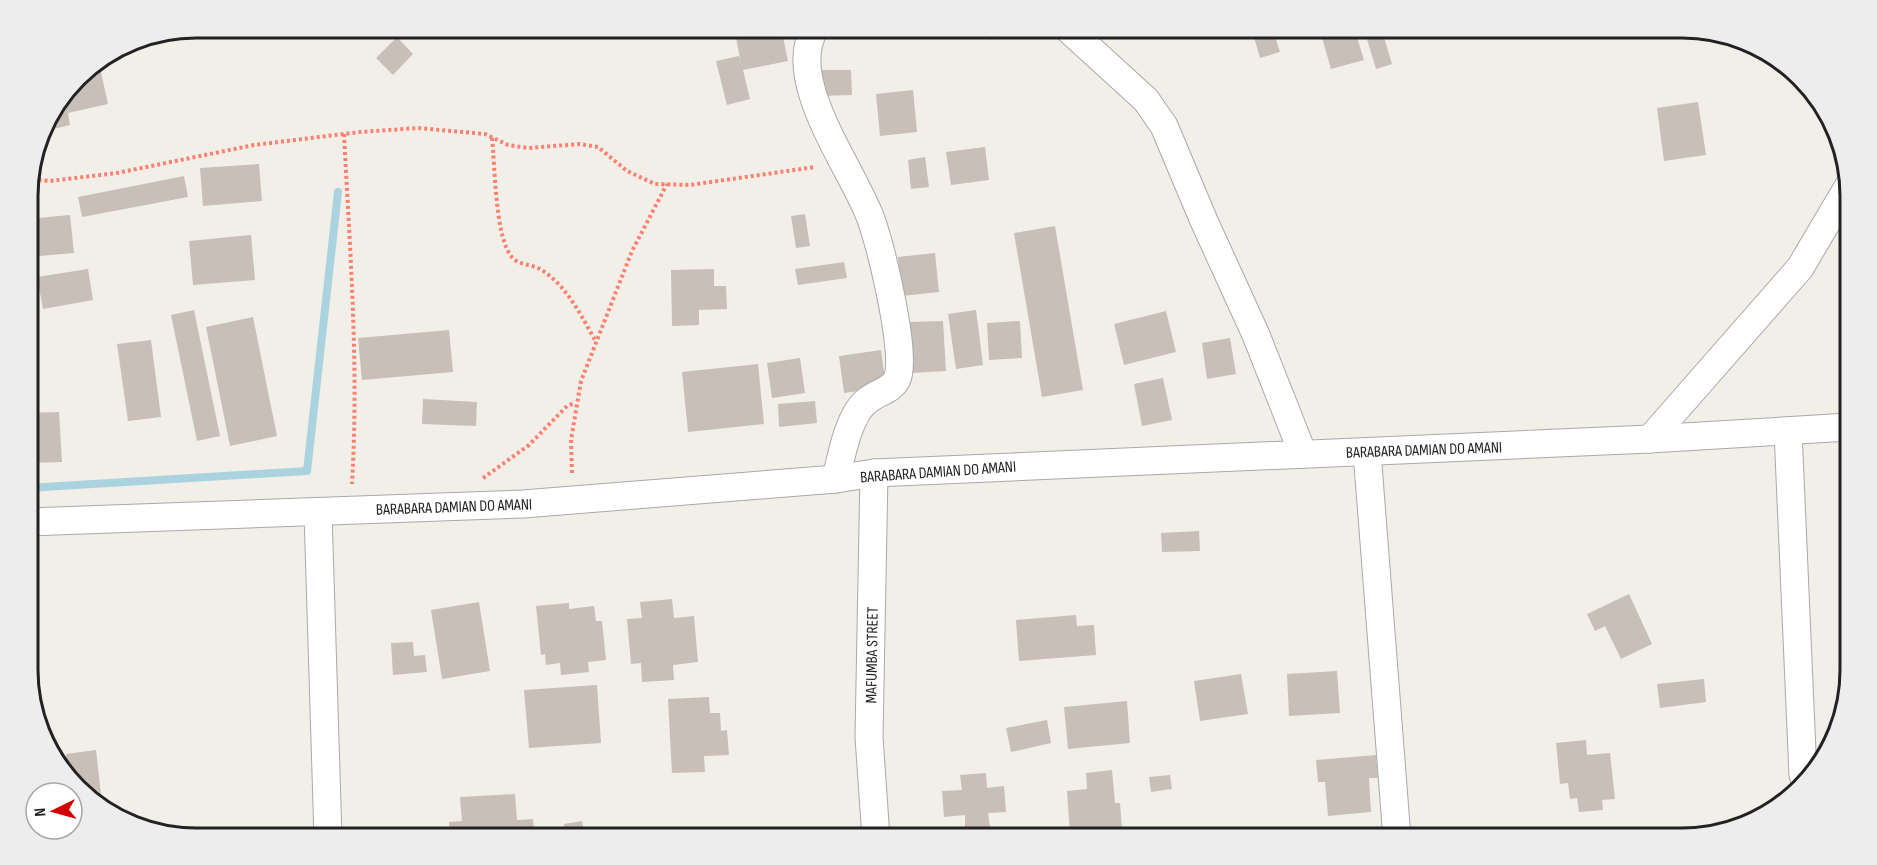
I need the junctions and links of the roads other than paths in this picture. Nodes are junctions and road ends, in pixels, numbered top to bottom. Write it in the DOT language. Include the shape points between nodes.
graph roads {
  1 [pos="811,37"];
  2 [pos="1077,37"];
  3 [pos="1840,200"];
  4 [pos="1840,428"];
  5 [pos="1788,431"];
  6 [pos="1650,439"];
  7 [pos="1367,452"];
  8 [pos="1303,454"];
  9 [pos="874,472"];
  10 [pos="836,479"];
  11 [pos="318,512"];
  12 [pos="38,522"];
  13 [pos="1803,770"];
  14 [pos="1396,827"];
  15 [pos="328,828"];
  16 [pos="875,828"];
  1 -- 10 [label="street" via="808,68 818,112 871,219 900,338 898,377 890,388 867,400 856,415"];
  2 -- 8 [label="street" via="1146,100 1164,126 1256,335"];
  3 -- 6 [label="street" via="1800,268"];
  4 -- 5 [label="street, BARABARA DAMIAN DO AMANI"];
  5 -- 6 [label="street, BARABARA DAMIAN DO AMANI"];
  5 -- 13 [label="street"];
  6 -- 7 [label="street, BARABARA DAMIAN DO AMANI"];
  7 -- 8 [label="street, BARABARA DAMIAN DO AMANI"];
  7 -- 14 [label="street"];
  8 -- 9 [label="street, BARABARA DAMIAN DO AMANI"];
  9 -- 10 [label="street, BARABARA DAMIAN DO AMANI"];
  9 -- 16 [label="street, MAFUMBA STREET" via="869,737"];
  10 -- 11 [label="street, BARABARA DAMIAN DO AMANI" via="573,500"];
  11 -- 12 [label="street, BARABARA DAMIAN DO AMANI"];
  11 -- 15 [label="street"];
}
